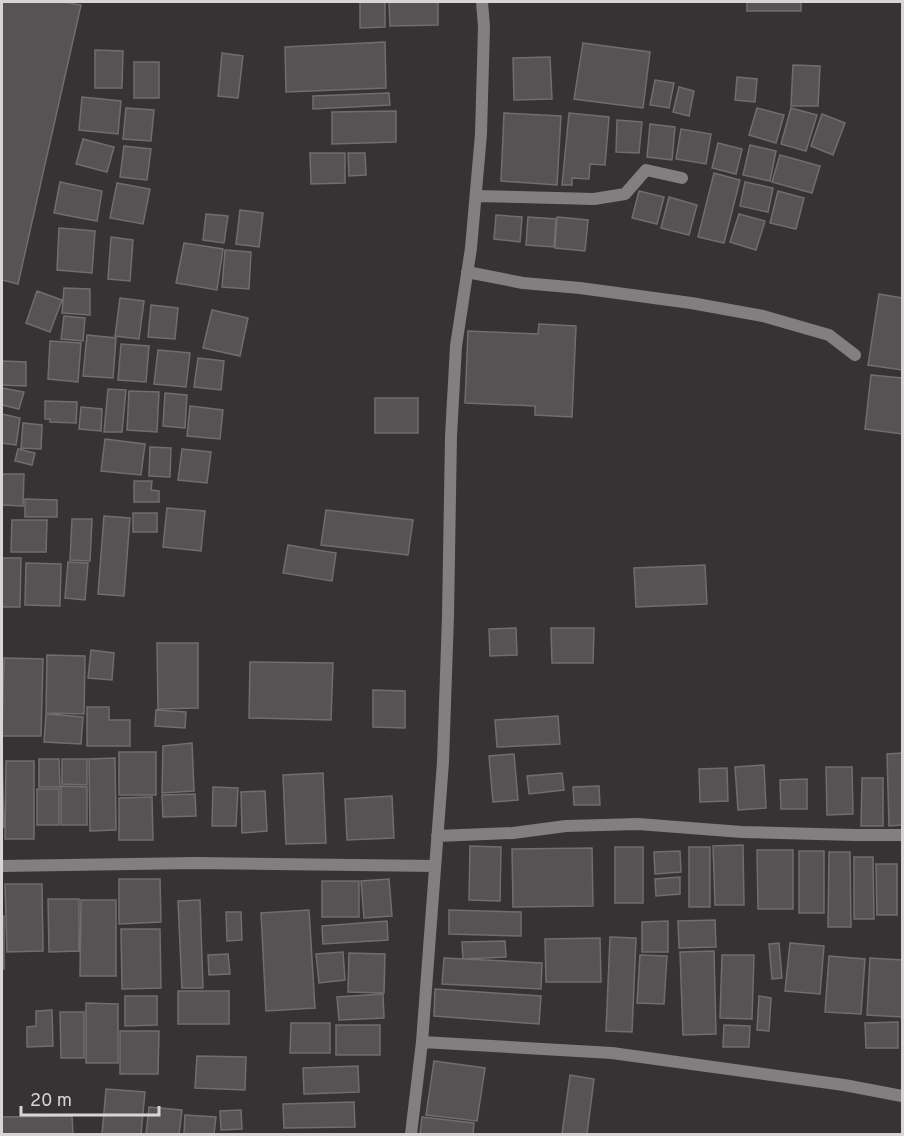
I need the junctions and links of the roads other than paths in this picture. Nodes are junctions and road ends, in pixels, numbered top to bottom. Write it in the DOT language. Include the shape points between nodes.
graph roads {
  1 [pos="482,2"];
  2 [pos="682,178"];
  3 [pos="476,196"];
  4 [pos="467,272"];
  5 [pos="855,355"];
  6 [pos="903,835"];
  7 [pos="437,836"];
  8 [pos="2,866"];
  9 [pos="435,866"];
  10 [pos="422,1042"];
  11 [pos="903,1096"];
  12 [pos="411,1134"];
  1 -- 3 [label="street"];
  2 -- 3 [label="street" via="646,170 625,194 594,199"];
  3 -- 4 [label="street"];
  4 -- 5 [label="street" via="763,316 829,335"];
  4 -- 7 [label="street" via="456,346 451,436 448,616"];
  6 -- 7 [label="street" via="742,832 638,824"];
  7 -- 9 [label="street"];
  8 -- 9 [label="street"];
  9 -- 10 [label="street"];
  10 -- 11 [label="street" via="612,1053"];
  10 -- 12 [label="street"];
}
